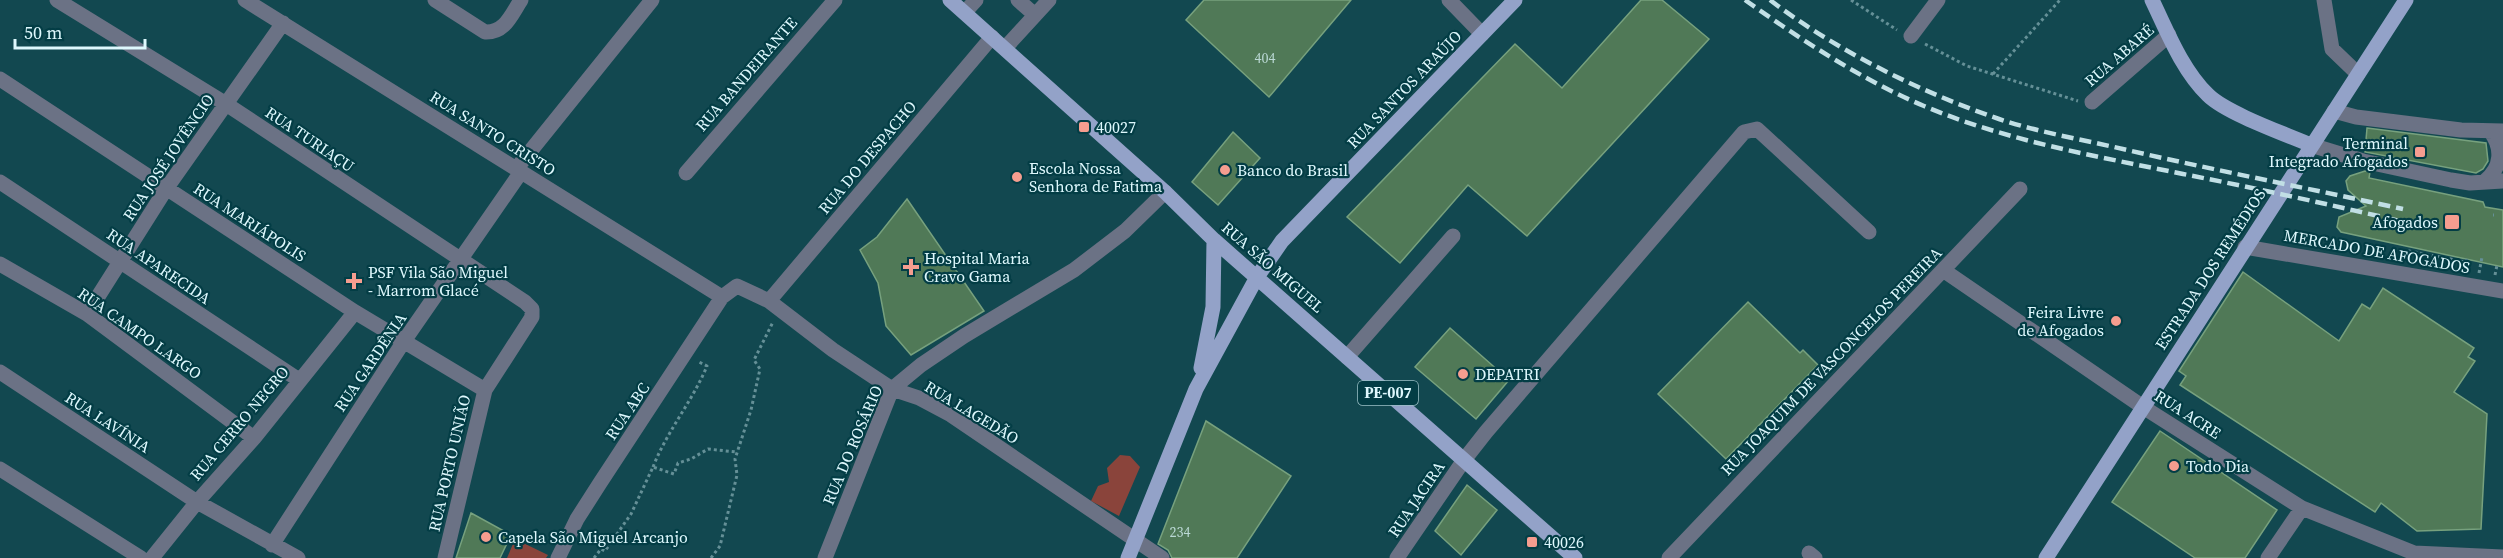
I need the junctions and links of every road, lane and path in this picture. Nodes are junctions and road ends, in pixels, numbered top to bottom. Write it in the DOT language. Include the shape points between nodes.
graph roads {
  1 [pos="57,0"];
  2 [pos="245,0"];
  3 [pos="435,0"];
  4 [pos="521,0"];
  5 [pos="651,0"];
  6 [pos="835,0"];
  7 [pos="950,0"];
  8 [pos="976,0"];
  9 [pos="1018,0"];
  10 [pos="1048,0"];
  11 [pos="1449,0"];
  12 [pos="1515,0"];
  13 [pos="1851,0"];
  14 [pos="1938,0"];
  15 [pos="2060,0"];
  16 [pos="2152,0"];
  17 [pos="2324,0"];
  18 [pos="2406,0"];
  19 [pos="965,12"];
  20 [pos="1035,15"];
  21 [pos="283,23"];
  22 [pos="1482,34"];
  23 [pos="2169,35"];
  24 [pos="1911,36"];
  25 [pos="992,37"];
  26 [pos="1005,48"];
  27 [pos="1993,74"];
  28 [pos="2358,74"];
  29 [pos="0,79"];
  30 [pos="2092,102"];
  31 [pos="226,104"];
  32 [pos="2334,111"];
  33 [pos="2497,131"];
  34 [pos="2311,145"];
  35 [pos="519,170"];
  36 [pos="686,173"];
  37 [pos="2485,181"];
  38 [pos="2503,181"];
  39 [pos="0,182"];
  40 [pos="166,189"];
  41 [pos="2020,189"];
  42 [pos="1165,192"];
  43 [pos="1869,232"];
  44 [pos="1453,236"];
  45 [pos="1214,240"];
  46 [pos="2245,247"];
  47 [pos="2409,251"];
  48 [pos="2482,257"];
  49 [pos="2467,259"];
  50 [pos="462,261"];
  51 [pos="120,262"];
  52 [pos="2481,262"];
  53 [pos="0,264"];
  54 [pos="1943,270"];
  55 [pos="1257,277"];
  56 [pos="2503,291"];
  57 [pos="727,293"];
  58 [pos="774,305"];
  59 [pos="355,312"];
  60 [pos="87,314"];
  61 [pos="532,317"];
  62 [pos="404,341"];
  63 [pos="686,355"];
  64 [pos="1347,357"];
  65 [pos="0,372"];
  66 [pos="299,380"];
  67 [pos="892,389"];
  68 [pos="1197,389"];
  69 [pos="485,390"];
  70 [pos="2143,407"];
  71 [pos="254,438"];
  72 [pos="737,452"];
  73 [pos="1464,460"];
  74 [pos="653,467"];
  75 [pos="0,469"];
  76 [pos="197,502"];
  77 [pos="2302,508"];
  78 [pos="1136,541"];
  79 [pos="272,545"];
  80 [pos="2413,556"];
  81 [pos="2503,556"];
  82 [pos="141,558"];
  83 [pos="152,558"];
  84 [pos="297,558"];
  85 [pos="445,558"];
  86 [pos="558,558"];
  87 [pos="594,558"];
  88 [pos="711,558"];
  89 [pos="825,558"];
  90 [pos="1128,558"];
  91 [pos="1162,558"];
  92 [pos="1397,558"];
  93 [pos="1575,558"];
  94 [pos="1669,558"];
  95 [pos="2046,558"];
  96 [pos="2268,558"];
  1 -- 31 [label="street, RUA TURIAÇU"];
  2 -- 21 [label="street, RUA SANTO CRISTO"];
  3 -- 4 [label="street" via="485,32 504,27"];
  5 -- 35 [label="street, RUA GARDÊNIA"];
  6 -- 36 [label="street, RUA BANDEIRANTE"];
  7 -- 19 [label="main road, RUA SÃO MIGUEL / PE-007"];
  8 -- 19 [label="street"];
  9 -- 20 [label="street"];
  10 -- 20 [label="street"];
  11 -- 22 [label="street"];
  12 -- 22 [label="main road, RUA SANTOS ARAÚJO"];
  13 -- 24 [label="path"];
  14 -- 24 [label="street"];
  15 -- 27 [label="path"];
  16 -- 23 [label="main road"];
  17 -- 28 [label="street" via="2332,49"];
  18 -- 28 [label="main road, ESTRADA DOS REMÉDIOS"];
  19 -- 25 [label="main road, RUA SÃO MIGUEL / PE-007"];
  20 -- 26 [label="street"];
  21 -- 31 [label="street, RUA JOSÉ JOVÊNCIO"];
  21 -- 35 [label="street, RUA SANTO CRISTO"];
  22 -- 55 [label="main road, RUA SANTOS ARAÚJO" via="1282,242"];
  23 -- 30 [label="street, RUA ABARÉ"];
  23 -- 34 [label="main road" via="2208,95"];
  24 -- 27 [label="path" via="1967,66"];
  25 -- 26 [label="main road, RUA SÃO MIGUEL / PE-007"];
  25 -- 58 [label="street, RUA DO DESPACHO"];
  26 -- 42 [label="main road, RUA SÃO MIGUEL / PE-007"];
  27 -- 30 [label="path" via="2071,100"];
  28 -- 32 [label="main road, ESTRADA DOS REMÉDIOS"];
  29 -- 40 [label="street, RUA MARIÁPOLIS"];
  31 -- 40 [label="street, RUA JOSÉ JOVÊNCIO"];
  31 -- 50 [label="street, RUA TURIAÇU"];
  32 -- 33 [label="street" via="2461,130"];
  32 -- 34 [label="main road, ESTRADA DOS REMÉDIOS"];
  33 -- 37 [label="street" via="2500,163"];
  34 -- 37 [label="street" via="2451,180"];
  34 -- 46 [label="main road, ESTRADA DOS REMÉDIOS"];
  35 -- 50 [label="street, RUA GARDÊNIA"];
  35 -- 57 [label="street, RUA SANTO CRISTO"];
  37 -- 38 [label="street"];
  39 -- 51 [label="street, RUA APARECIDA"];
  40 -- 51 [label="street, RUA JOSÉ JOVÊNCIO"];
  40 -- 59 [label="street, RUA MARIÁPOLIS"];
  41 -- 54 [label="street, RUA JOAQUIM DE VASCONCELOS PEREIRA"];
  42 -- 45 [label="main road, RUA SÃO MIGUEL / PE-007"];
  42 -- 67 [label="street, RUA DO ROSÁRIO" via="1125,231 1074,270 964,336"];
  43 -- 73 [label="street, RUA JACIRA" via="1757,129 1744,132"];
  44 -- 64 [label="street"];
  45 -- 55 [label="main road, RUA SÃO MIGUEL / PE-007"];
  45 -- 68 [label="main road" via="1213,307"];
  46 -- 56 [label="street, MERCADO DE AFOGADOS"];
  46 -- 70 [label="main road, ESTRADA DOS REMÉDIOS"];
  47 -- 49 [label="path" via="2466,262"];
  48 -- 52 [label="path"];
  50 -- 61 [label="street, RUA TURIAÇU" via="525,302"];
  50 -- 62 [label="street, RUA GARDÊNIA"];
  51 -- 60 [label="street, RUA JOSÉ JOVÊNCIO"];
  51 -- 66 [label="street, RUA APARECIDA"];
  53 -- 60 [label="street, RUA CAMPO LARGO"];
  54 -- 70 [label="street, RUA ACRE"];
  54 -- 94 [label="street, RUA JOAQUIM DE VASCONCELOS PEREIRA"];
  55 -- 64 [label="main road, RUA SÃO MIGUEL / PE-007"];
  55 -- 68 [label="main road, RUA SANTOS ARAÚJO"];
  57 -- 58 [label="street, RUA LAGEDÃO" via="742,286"];
  57 -- 63 [label="street, RUA ABC"];
  58 -- 67 [label="street, RUA LAGEDÃO"];
  58 -- 72 [label="path" via="754,360 760,369"];
  59 -- 62 [label="street, RUA MARIÁPOLIS"];
  59 -- 66 [label="street, RUA CERRO NEGRO"];
  60 -- 71 [label="street, RUA CAMPO LARGO"];
  61 -- 69 [label="street, RUA PORTO UNIÃO"];
  62 -- 69 [label="street, RUA MARIÁPOLIS"];
  62 -- 79 [label="street, RUA GARDÊNIA"];
  63 -- 74 [label="path" via="707,366 660,447"];
  63 -- 86 [label="street, RUA ABC" via="594,492"];
  64 -- 73 [label="main road, RUA SÃO MIGUEL / PE-007"];
  65 -- 76 [label="street, RUA LAVÍNIA"];
  66 -- 71 [label="street, RUA CERRO NEGRO"];
  67 -- 78 [label="street, RUA LAGEDÃO" via="951,415"];
  67 -- 89 [label="street, RUA DO ROSÁRIO"];
  68 -- 78 [label="main road"];
  69 -- 85 [label="street, RUA PORTO UNIÃO"];
  70 -- 77 [label="street, RUA ACRE"];
  70 -- 95 [label="main road, ESTRADA DOS REMÉDIOS"];
  71 -- 76 [label="street, RUA CERRO NEGRO"];
  72 -- 74 [label="path" via="708,449 678,463 674,474"];
  72 -- 88 [label="path" via="737,475 720,546"];
  73 -- 92 [label="street, RUA JACIRA"];
  73 -- 93 [label="main road, RUA SÃO MIGUEL / PE-007"];
  74 -- 87 [label="path" via="631,514 605,551 601,549"];
  75 -- 82 [label="street"];
  76 -- 79 [label="street, RUA LAVÍNIA"];
  76 -- 83 [label="street, RUA CERRO NEGRO"];
  77 -- 80 [label="street, RUA ACRE"];
  77 -- 96 [label="street"];
  78 -- 90 [label="main road"];
  78 -- 91 [label="street, RUA LAGEDÃO"];
  79 -- 84 [label="street, RUA LAVÍNIA"];
  80 -- 81 [label="street, RUA ACRE"];
}
